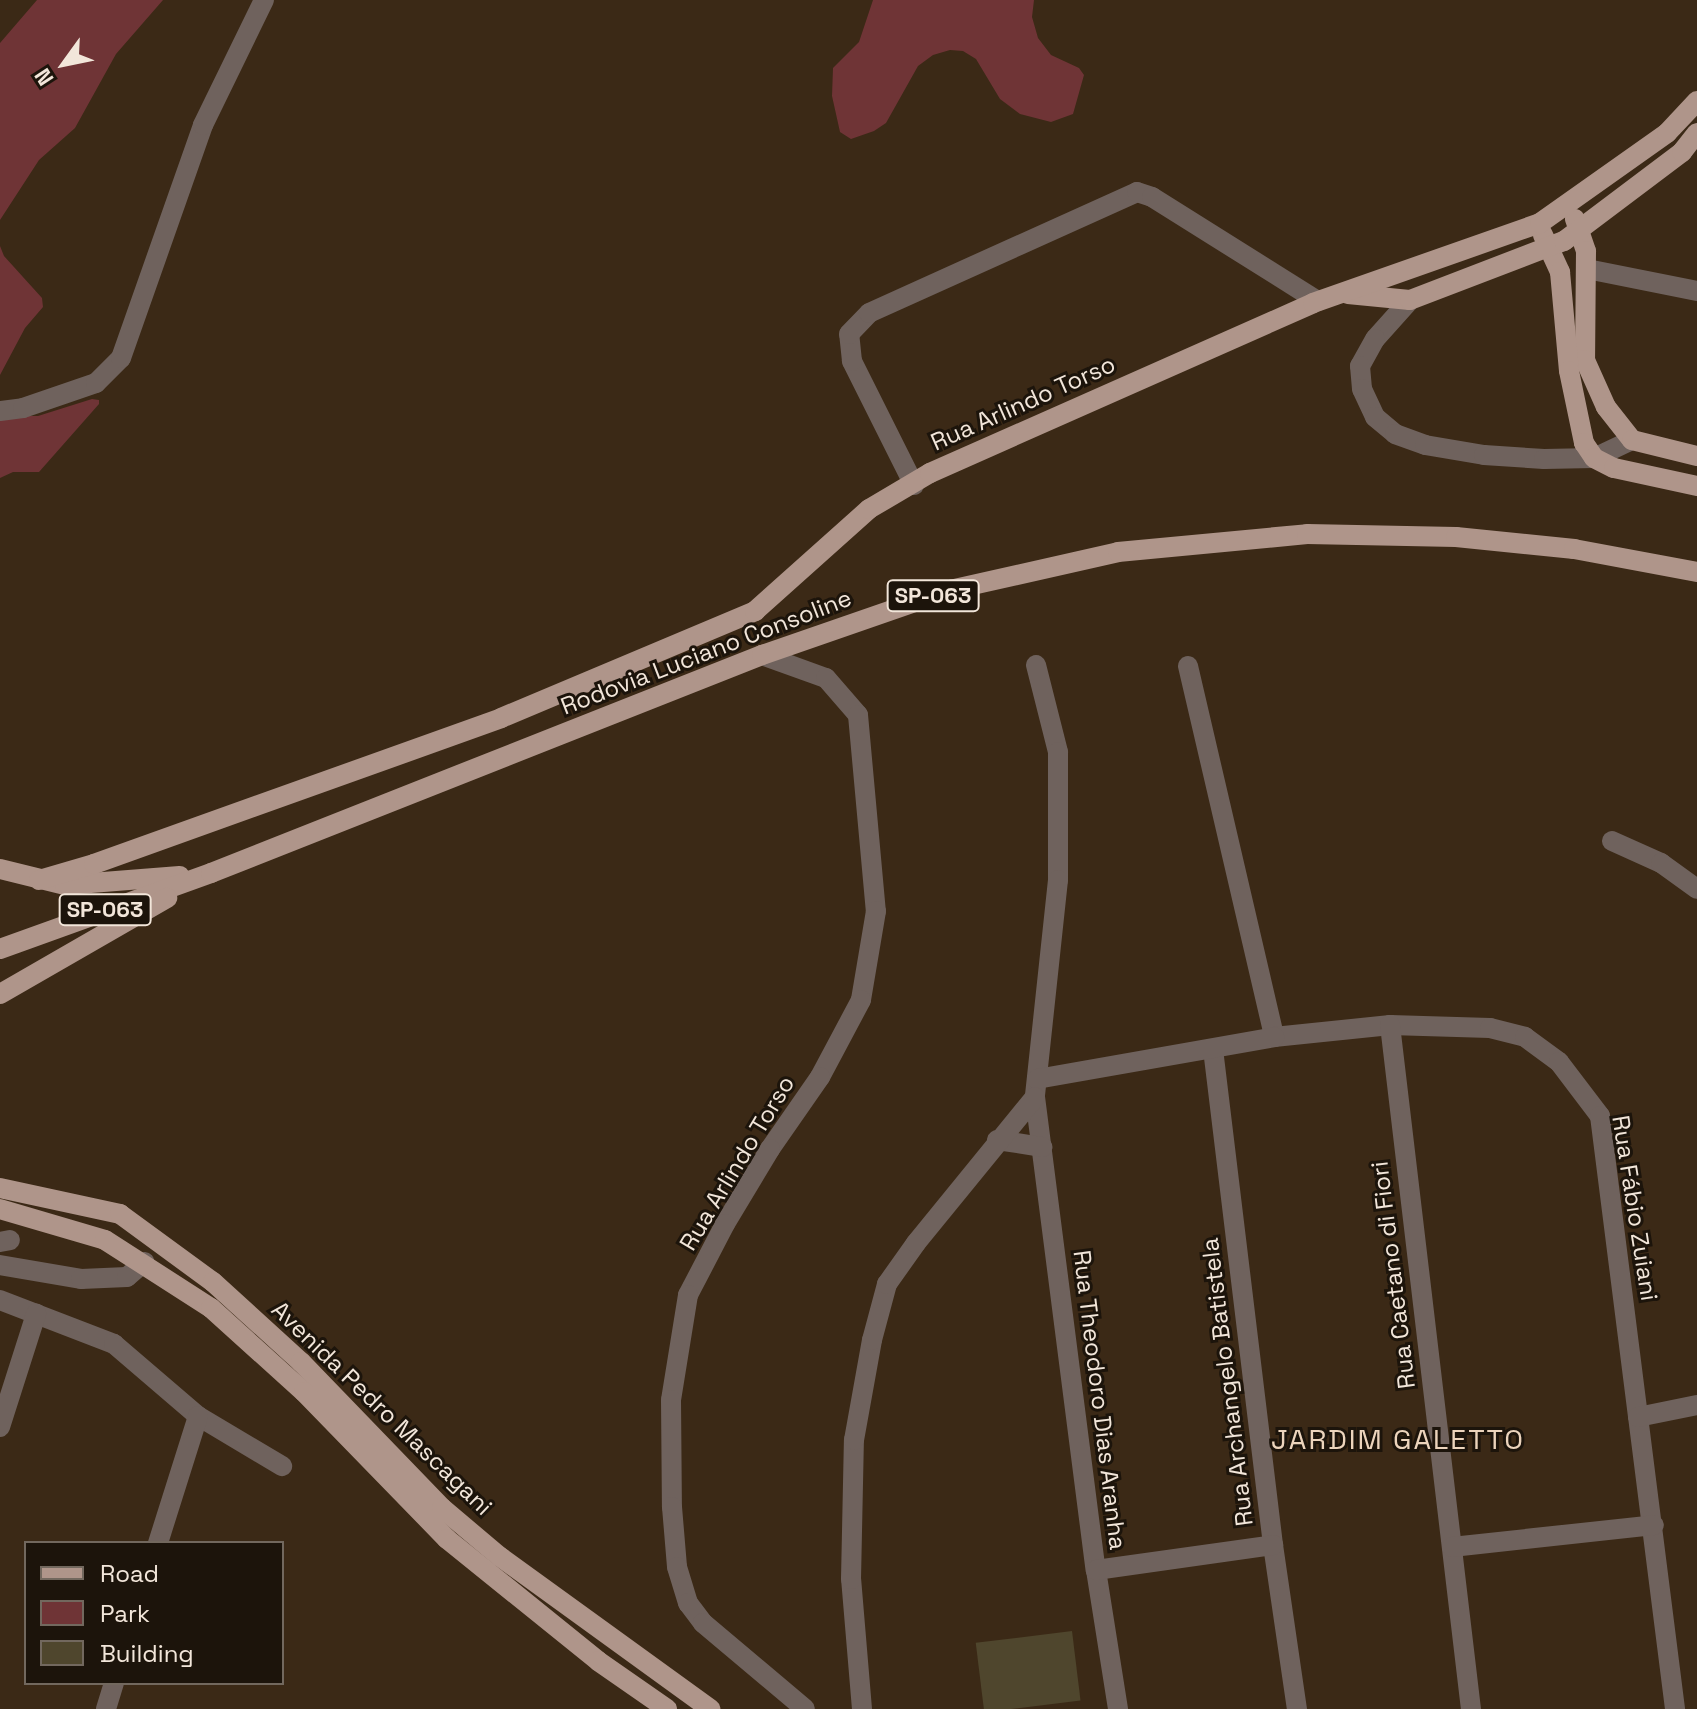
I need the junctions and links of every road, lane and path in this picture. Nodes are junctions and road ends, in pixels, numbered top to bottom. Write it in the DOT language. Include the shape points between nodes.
graph roads {
  1 [pos="264,0"];
  2 [pos="1697,101"];
  3 [pos="1697,133"];
  4 [pos="1567,207"];
  5 [pos="1540,223"];
  6 [pos="1580,231"];
  7 [pos="1549,247"];
  8 [pos="1587,269"];
  9 [pos="1560,272"];
  10 [pos="1697,291"];
  11 [pos="1344,294"];
  12 [pos="1410,300"];
  13 [pos="1318,301"];
  14 [pos="0,411"];
  15 [pos="1632,440"];
  16 [pos="1697,456"];
  17 [pos="1594,458"];
  18 [pos="914,485"];
  19 [pos="1697,486"];
  20 [pos="1697,572"];
  21 [pos="762,655"];
  22 [pos="1036,665"];
  23 [pos="1188,666"];
  24 [pos="1612,841"];
  25 [pos="0,869"];
  26 [pos="211,873"];
  27 [pos="39,880"];
  28 [pos="1697,889"];
  29 [pos="0,949"];
  30 [pos="0,994"];
  31 [pos="1390,1025"];
  32 [pos="1274,1037"];
  33 [pos="1213,1049"];
  34 [pos="1036,1088"];
  35 [pos="997,1140"];
  36 [pos="1042,1147"];
  37 [pos="0,1188"];
  38 [pos="0,1209"];
  39 [pos="144,1231"];
  40 [pos="144,1262"];
  41 [pos="0,1265"];
  42 [pos="0,1300"];
  43 [pos="36,1314"];
  44 [pos="1697,1405"];
  45 [pos="198,1416"];
  46 [pos="1638,1417"];
  47 [pos="0,1427"];
  48 [pos="282,1466"];
  49 [pos="1654,1525"];
  50 [pos="159,1541"];
  51 [pos="1273,1545"];
  52 [pos="1452,1547"];
  53 [pos="1096,1570"];
  54 [pos="113,1685"];
  55 [pos="106,1709"];
  56 [pos="667,1709"];
  57 [pos="710,1709"];
  58 [pos="805,1709"];
  59 [pos="862,1709"];
  60 [pos="1118,1709"];
  61 [pos="1297,1709"];
  62 [pos="1471,1709"];
  63 [pos="1675,1709"];
  1 -- 14 [label="street" via="203,125 121,358 96,383"];
  2 -- 4 [label="main road, Rua Arlindo Torso" via="1667,133"];
  3 -- 6 [label="main road" via="1682,152"];
  4 -- 5 [label="main road, Rua Arlindo Torso"];
  4 -- 6 [label="main road"];
  5 -- 7 [label="main road"];
  5 -- 11 [label="main road, Rua Arlindo Torso"];
  6 -- 7 [label="main road"];
  6 -- 8 [label="main road"];
  7 -- 9 [label="main road"];
  7 -- 12 [label="main road"];
  8 -- 9 [label="main road"];
  8 -- 10 [label="street"];
  8 -- 15 [label="main road" via="1585,360 1606,407"];
  9 -- 17 [label="main road" via="1569,371 1584,443"];
  11 -- 12 [label="main road"];
  11 -- 13 [label="main road, Rua Arlindo Torso"];
  12 -- 17 [label="street" via="1375,339 1360,366 1362,389 1375,417 1395,434 1454,450"];
  13 -- 18 [label="main road, Rua Arlindo Torso" via="930,473"];
  13 -- 18 [label="street" via="1137,192 869,313 849,334 852,361"];
  15 -- 16 [label="main road"];
  15 -- 17 [label="street"];
  17 -- 19 [label="main road" via="1614,468"];
  18 -- 27 [label="main road, Rua Arlindo Torso" via="869,509 755,611 501,718"];
  20 -- 21 [label="main road, Rodovia Luciano Consoline / SP-063" via="1574,549 1456,537 1307,534 1118,552 950,590"];
  21 -- 26 [label="main road, Rodovia Luciano Consoline / SP-063"];
  21 -- 58 [label="street, Rua Arlindo Torso" via="826,678 858,715 876,911 861,1000 688,1295 671,1400 672,1507 677,1567 688,1603 703,1623"];
  22 -- 34 [label="street, Rua Theodoro Dias Aranha" via="1058,752 1058,880"];
  23 -- 32 [label="street"];
  24 -- 28 [label="street" via="1661,863"];
  25 -- 27 [label="main road"];
  26 -- 27 [label="main road" via="89,885"];
  26 -- 29 [label="main road, Rodovia Luciano Consoline / SP-063"];
  26 -- 30 [label="main road"];
  31 -- 32 [label="street, Rua Fábio Zuiani"];
  31 -- 46 [label="street, Rua Fábio Zuiani" via="1490,1028 1525,1037 1559,1062 1600,1116"];
  31 -- 52 [label="street, Rua Caetano di Fiori"];
  32 -- 33 [label="street, Rua Fábio Zuiani"];
  33 -- 34 [label="street, Rua Fábio Zuiani"];
  33 -- 51 [label="street, Rua Archangelo Batistela"];
  34 -- 35 [label="street"];
  34 -- 36 [label="street, Rua Theodoro Dias Aranha"];
  35 -- 36 [label="street"];
  35 -- 59 [label="street" via="887,1284 872,1340 854,1440 851,1579"];
  36 -- 53 [label="street, Rua Theodoro Dias Aranha"];
  37 -- 39 [label="main road, Avenida Pedro Mascagani" via="120,1214"];
  38 -- 40 [label="main road, Avenida Pedro Mascagani" via="105,1240"];
  39 -- 40 [label="main road"];
  39 -- 57 [label="main road, Avenida Pedro Mascagani" via="213,1282 301,1362 465,1527"];
  40 -- 41 [label="street" via="127,1277 81,1279"];
  40 -- 56 [label="main road, Avenida Pedro Mascagani" via="211,1308 304,1392 447,1539 598,1661"];
  42 -- 43 [label="street"];
  43 -- 45 [label="street" via="114,1344"];
  43 -- 47 [label="street"];
  44 -- 46 [label="street"];
  45 -- 48 [label="street"];
  45 -- 50 [label="street"];
  46 -- 49 [label="street, Rua Fábio Zuiani"];
  49 -- 52 [label="street"];
  49 -- 63 [label="street, Rua Fábio Zuiani"];
  51 -- 53 [label="street"];
  51 -- 61 [label="street, Rua Archangelo Batistela"];
  52 -- 62 [label="street, Rua Caetano di Fiori"];
  53 -- 60 [label="street, Rua Theodoro Dias Aranha"];
  54 -- 55 [label="street"];
}
